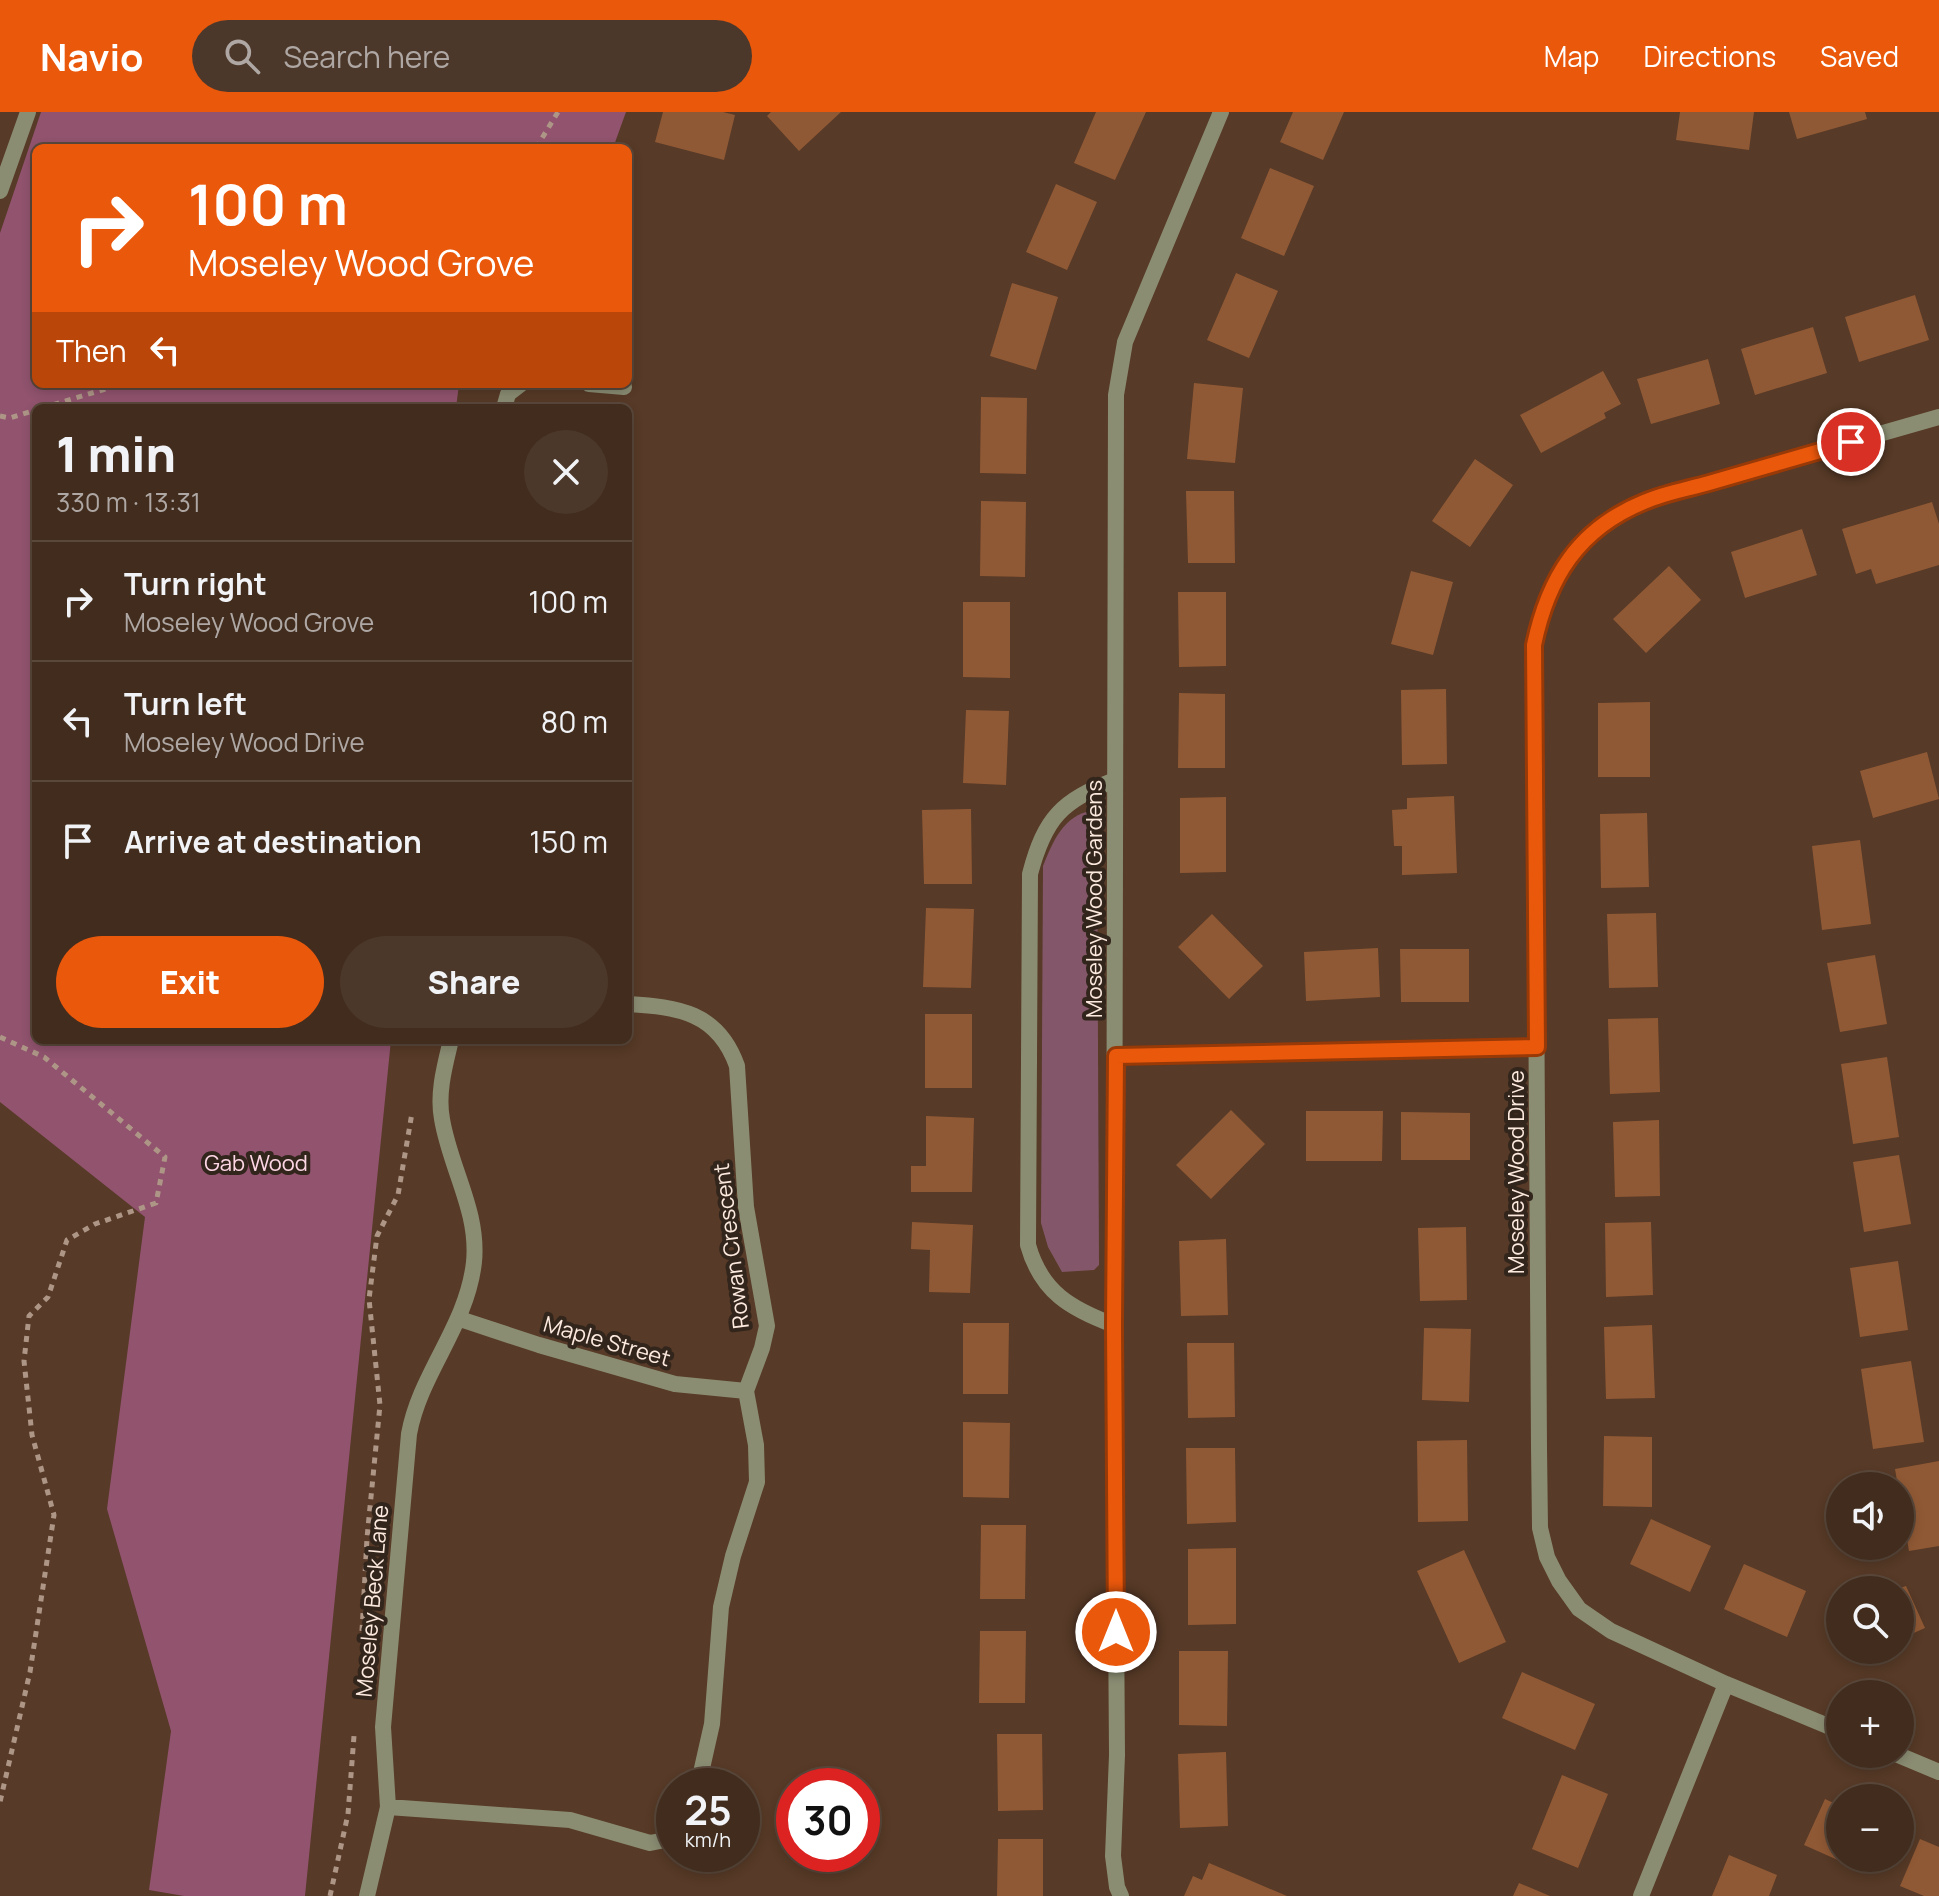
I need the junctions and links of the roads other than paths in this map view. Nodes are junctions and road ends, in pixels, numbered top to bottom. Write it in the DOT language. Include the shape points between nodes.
graph roads {
  1 [pos="28,112"];
  2 [pos="1221,112"];
  3 [pos="0,191"];
  4 [pos="516,388"];
  5 [pos="505,404"];
  6 [pos="1939,417"];
  7 [pos="1115,780"];
  8 [pos="632,1004"];
  9 [pos="450,1044"];
  10 [pos="1537,1047"];
  11 [pos="1116,1056"];
  12 [pos="460,1319"];
  13 [pos="1114,1325"];
  14 [pos="746,1391"];
  15 [pos="1726,1684"];
  16 [pos="1826,1725"];
  17 [pos="1914,1762"];
  18 [pos="702,1768"];
  19 [pos="1939,1772"];
  20 [pos="388,1807"];
  21 [pos="656,1842"];
  22 [pos="367,1896"];
  23 [pos="1121,1896"];
  24 [pos="1641,1896"];
  1 -- 3 [label="street"];
  2 -- 7 [label="street, Moseley Wood Gardens" via="1125,342 1116,395"];
  4 -- 5 [label="street"];
  6 -- 10 [label="street, Moseley Wood Drive" via="1645,501 1610,519 1557,575 1534,645"];
  7 -- 11 [label="street, Moseley Wood Gardens"];
  7 -- 13 [label="street" via="1082,793 1061,809 1046,830 1030,874 1028,1245 1041,1276 1061,1298 1079,1312"];
  8 -- 14 [label="street, Rowan Crescent" via="664,1006 703,1020 722,1038 737,1066 745,1192 767,1326"];
  9 -- 12 [label="street" via="441,1115 474,1238"];
  10 -- 11 [label="street"];
  10 -- 15 [label="street, Moseley Wood Drive" via="1540,1528 1547,1557 1579,1609 1611,1631"];
  11 -- 13 [label="street, Moseley Wood Gardens"];
  12 -- 14 [label="street, Maple Street" via="675,1384"];
  12 -- 20 [label="street, Moseley Beck Lane" via="420,1394 409,1434 383,1727"];
  13 -- 23 [label="street, Moseley Wood Gardens" via="1113,1856"];
  14 -- 18 [label="street" via="757,1482 721,1607 712,1724"];
  15 -- 16 [label="street, Moseley Wood Drive"];
  15 -- 24 [label="street"];
  17 -- 19 [label="street"];
  20 -- 21 [label="street" via="570,1820"];
  20 -- 22 [label="street, Moseley Beck Lane"];
}
